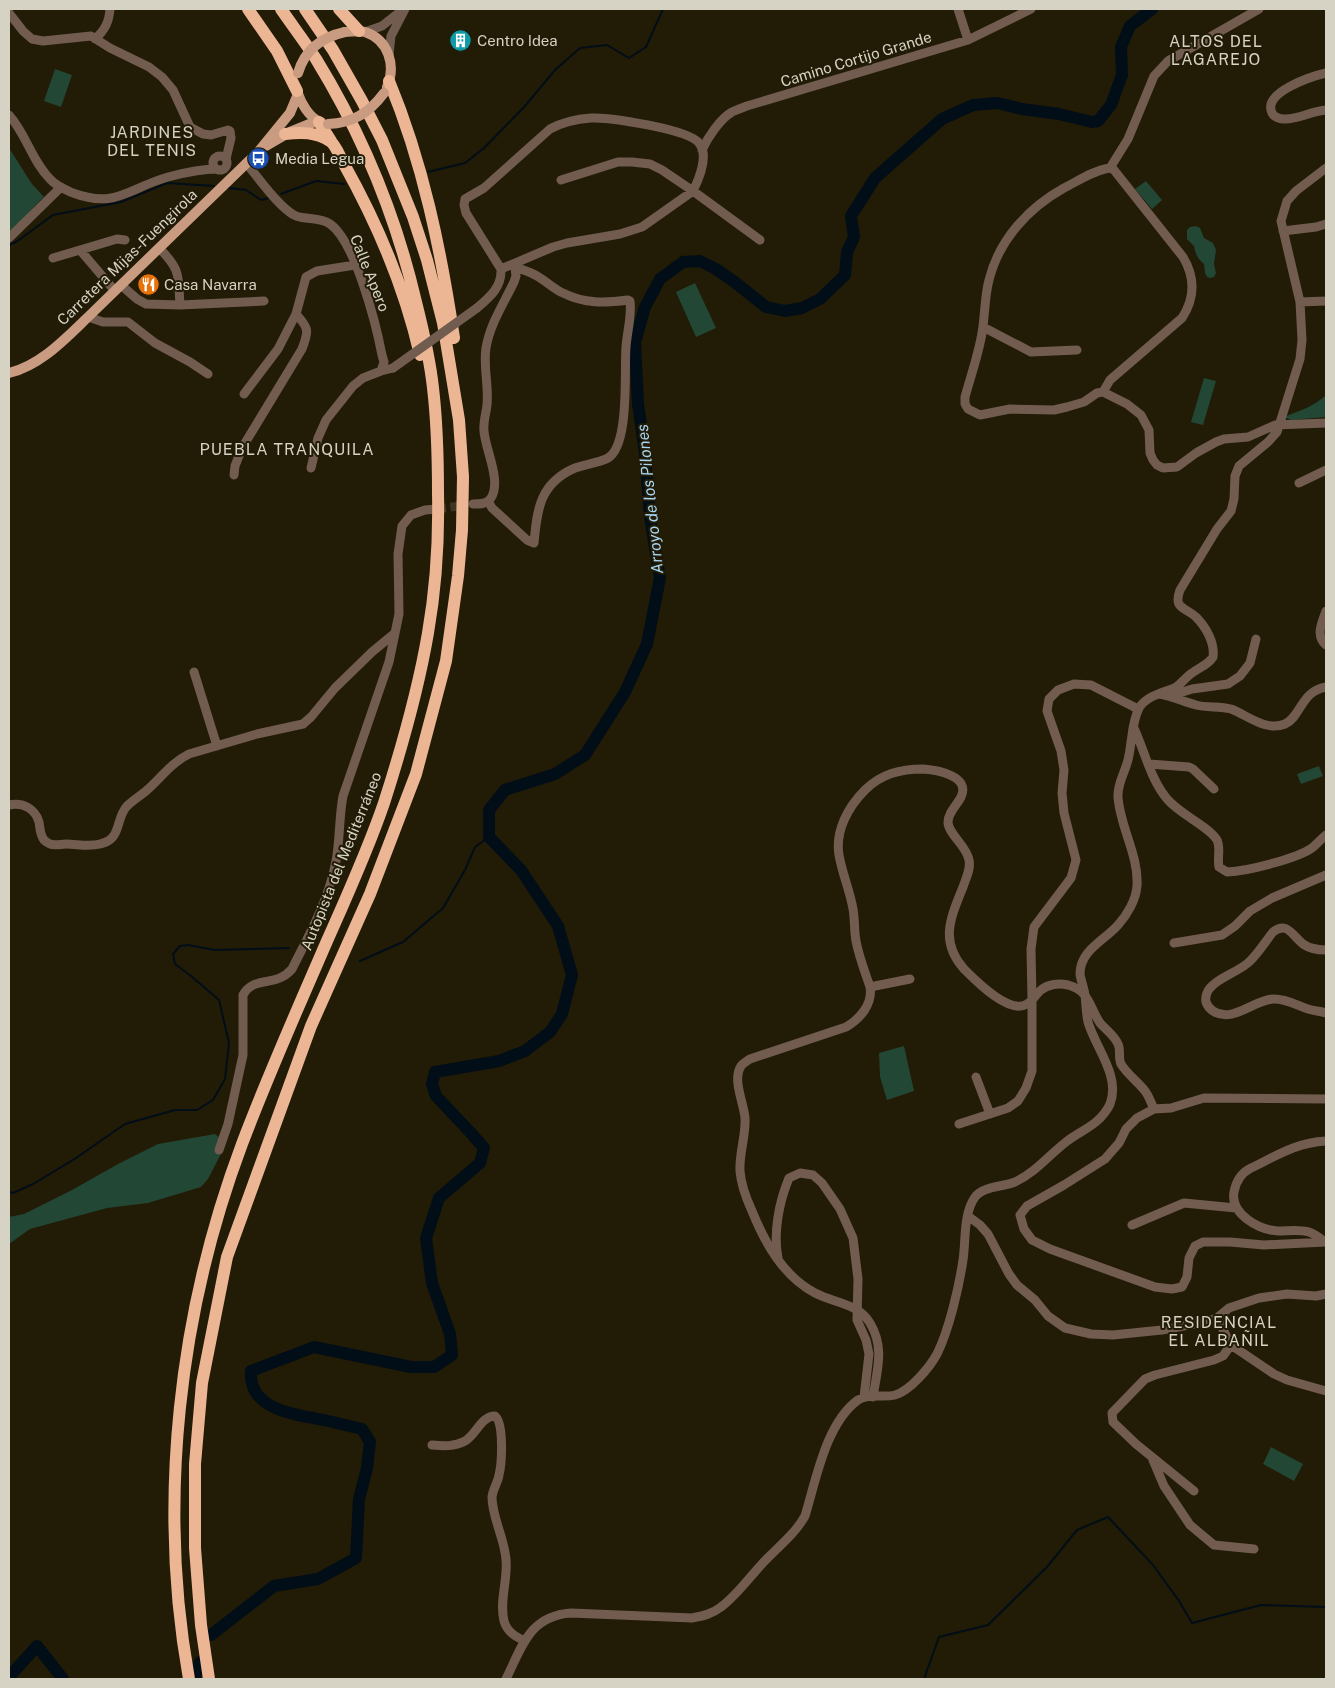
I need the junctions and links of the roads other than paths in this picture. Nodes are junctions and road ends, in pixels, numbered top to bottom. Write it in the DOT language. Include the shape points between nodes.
graph roads {
  1 [pos="110,9"];
  2 [pos="248,9"];
  3 [pos="281,9"];
  4 [pos="305,9"];
  5 [pos="339,9"];
  6 [pos="404,9"];
  7 [pos="958,9"];
  8 [pos="1031,9"];
  9 [pos="1259,9"];
  10 [pos="9,13"];
  11 [pos="362,31"];
  12 [pos="95,39"];
  13 [pos="968,40"];
  14 [pos="389,55"];
  15 [pos="1326,73"];
  16 [pos="387,87"];
  17 [pos="297,93"];
  18 [pos="1326,110"];
  19 [pos="9,115"];
  20 [pos="321,122"];
  21 [pos="286,134"];
  22 [pos="331,142"];
  23 [pos="702,150"];
  24 [pos="259,151"];
  25 [pos="220,162"];
  26 [pos="244,165"];
  27 [pos="1110,168"];
  28 [pos="1326,168"];
  29 [pos="561,180"];
  30 [pos="60,188"];
  31 [pos="693,190"];
  32 [pos="1326,224"];
  33 [pos="1283,231"];
  34 [pos="9,238"];
  35 [pos="125,240"];
  36 [pos="760,240"];
  37 [pos="158,248"];
  38 [pos="80,250"];
  39 [pos="54,258"];
  40 [pos="355,265"];
  41 [pos="514,266"];
  42 [pos="501,269"];
  43 [pos="118,288"];
  44 [pos="264,301"];
  45 [pos="1300,302"];
  46 [pos="1325,302"];
  47 [pos="180,304"];
  48 [pos="296,314"];
  49 [pos="88,317"];
  50 [pos="983,327"];
  51 [pos="1077,350"];
  52 [pos="381,372"];
  53 [pos="9,373"];
  54 [pos="208,374"];
  55 [pos="1103,392"];
  56 [pos="244,394"];
  57 [pos="435,411"];
  58 [pos="459,420"];
  59 [pos="1326,423"];
  60 [pos="1279,425"];
  61 [pos="311,468"];
  62 [pos="1326,470"];
  63 [pos="234,475"];
  64 [pos="1299,483"];
  65 [pos="488,501"];
  66 [pos="474,504"];
  67 [pos="437,509"];
  68 [pos="1326,611"];
  69 [pos="395,633"];
  70 [pos="1256,639"];
  71 [pos="1326,645"];
  72 [pos="194,672"];
  73 [pos="1326,687"];
  74 [pos="1159,694"];
  75 [pos="1170,696"];
  76 [pos="1138,710"];
  77 [pos="1134,728"];
  78 [pos="217,746"];
  79 [pos="1149,764"];
  80 [pos="1214,789"];
  81 [pos="9,805"];
  82 [pos="1326,834"];
  83 [pos="1326,876"];
  84 [pos="1174,943"];
  85 [pos="1326,950"];
  86 [pos="910,979"];
  87 [pos="870,987"];
  88 [pos="1085,994"];
  89 [pos="1032,1000"];
  90 [pos="1326,1013"];
  91 [pos="976,1077"];
  92 [pos="1326,1099"];
  93 [pos="1154,1109"];
  94 [pos="990,1114"];
  95 [pos="960,1124"];
  96 [pos="1326,1141"];
  97 [pos="219,1150"];
  98 [pos="1236,1208"];
  99 [pos="968,1216"];
  100 [pos="1132,1225"];
  101 [pos="1326,1242"];
  102 [pos="779,1262"];
  103 [pos="1326,1294"];
  104 [pos="858,1310"];
  105 [pos="1217,1318"];
  106 [pos="1231,1345"];
  107 [pos="1326,1391"];
  108 [pos="868,1397"];
  109 [pos="432,1445"];
  110 [pos="1152,1458"];
  111 [pos="1194,1491"];
  112 [pos="1254,1549"];
  113 [pos="525,1641"];
  114 [pos="189,1679"];
  115 [pos="209,1679"];
  116 [pos="506,1679"];
  1 -- 12 [label="street" via="106,27"];
  2 -- 17 [label="highway" via="277,51"];
  3 -- 57 [label="highway, Autopista del Mediterráneo" via="316,59 345,111 394,224 424,332"];
  4 -- 58 [label="highway" via="362,101 410,209 443,323"];
  5 -- 11 [label="highway"];
  6 -- 11 [label="street" via="382,26"];
  6 -- 14 [label="street" via="391,36"];
  7 -- 13 [label="street"];
  8 -- 13 [label="street, Camino Cortijo Grande"];
  9 -- 27 [label="street" via="1164,64 1154,76 1128,139"];
  10 -- 12 [label="street" via="27,35 38,41 87,36"];
  11 -- 14 [label="main road" via="382,43"];
  11 -- 17 [label="main road, bridge" via="330,36 318,43 305,57 298,73"];
  12 -- 25 [label="street" via="156,72 173,90 190,127 202,134 230,131 230,145"];
  13 -- 23 [label="street, Camino Cortijo Grande" via="747,106 723,120"];
  14 -- 16 [label="main road" via="391,68"];
  15 -- 18 [label="street" via="1289,87 1277,96 1271,108 1275,116 1285,119"];
  16 -- 20 [label="main road, bridge" via="374,105 360,116 345,122"];
  16 -- 58 [label="highway" via="422,180 434,225 456,350"];
  17 -- 20 [label="main road" via="304,106"];
  17 -- 24 [label="main road" via="290,113"];
  19 -- 30 [label="street" via="40,168"];
  20 -- 21 [label="main road"];
  20 -- 22 [label="highway"];
  21 -- 22 [label="highway" via="311,133"];
  21 -- 24 [label="main road"];
  22 -- 57 [label="highway" via="370,214 387,254 407,309"];
  23 -- 31 [label="street" via="703,161"];
  23 -- 42 [label="street" via="699,142 684,134 616,119 578,119 550,129 480,191 464,199 466,213"];
  24 -- 26 [label="main road, Carretera Mijas-Fuengirola"];
  25 -- 26 [label="street"];
  25 -- 30 [label="street" via="204,170 168,177 106,199 91,198"];
  26 -- 37 [label="main road, Carretera Mijas-Fuengirola"];
  26 -- 40 [label="street, Calle Apero" via="289,211 332,225 339,232"];
  27 -- 50 [label="street" via="1044,200 1006,240 992,267"];
  27 -- 55 [label="street" via="1183,257 1192,286 1188,309 1182,318 1110,380"];
  28 -- 33 [label="street" via="1288,201 1281,221"];
  29 -- 31 [label="street" via="618,162 632,162 650,164"];
  30 -- 34 [label="street"];
  31 -- 36 [label="street"];
  31 -- 41 [label="street" via="642,227 553,246"];
  32 -- 33 [label="street"];
  33 -- 45 [label="street"];
  35 -- 38 [label="street" via="117,239"];
  37 -- 43 [label="main road, Carretera Mijas-Fuengirola"];
  37 -- 47 [label="street" via="178,272"];
  38 -- 39 [label="street"];
  38 -- 43 [label="street"];
  40 -- 48 [label="street" via="317,271 306,277"];
  40 -- 52 [label="street, Calle Apero" via="375,323 384,362"];
  41 -- 42 [label="street"];
  41 -- 65 [label="street" via="514,282 492,328 486,350 484,432 494,476 494,489"];
  41 -- 65 [label="street" via="537,276 562,293 578,298 595,302 630,302 624,416 616,447 609,458 574,469 548,489 540,502 534,543 527,540"];
  42 -- 52 [label="street, bridge" via="497,287 488,299 393,368"];
  43 -- 47 [label="street" via="146,304"];
  43 -- 49 [label="main road, Carretera Mijas-Fuengirola"];
  44 -- 47 [label="street"];
  45 -- 46 [label="street"];
  45 -- 60 [label="street" via="1300,359"];
  48 -- 56 [label="street" via="278,350"];
  48 -- 63 [label="street" via="306,324 302,350 242,448"];
  49 -- 53 [label="main road, Carretera Mijas-Fuengirola" via="45,356"];
  49 -- 54 [label="street" via="103,322 128,322 155,343"];
  50 -- 51 [label="street" via="1031,352"];
  50 -- 55 [label="street" via="965,397 968,409 980,415 1010,409 1054,410 1084,402"];
  52 -- 61 [label="street" via="363,378 353,386 326,420"];
  55 -- 60 [label="street" via="1141,415 1149,430 1150,453 1157,465 1163,468 1177,467 1224,439 1248,437"];
  57 -- 114 [label="highway, Autopista del Mediterráneo" via="438,469 435,577 419,682 382,808 242,1146 208,1252 185,1366 176,1449 174,1556"];
  58 -- 115 [label="highway" via="463,477 458,576 446,660 416,774 370,894 311,1026 227,1257 204,1373 195,1464 195,1548"];
  59 -- 60 [label="street"];
  60 -- 74 [label="street" via="1273,437 1239,466 1231,511 1178,597 1181,608 1196,617 1209,635 1214,647 1213,657 1179,686"];
  62 -- 64 [label="street"];
  65 -- 66 [label="street"];
  67 -- 69 [label="street" via="411,515 402,526 398,554 400,614"];
  68 -- 71 [label="street" via="1320,633"];
  69 -- 78 [label="street" via="335,688 303,724"];
  69 -- 97 [label="street" via="343,796 337,859 320,914 286,976 254,984 243,995 243,1055"];
  70 -- 75 [label="street" via="1250,663 1228,684"];
  72 -- 78 [label="street"];
  73 -- 75 [label="street" via="1308,696 1286,724 1276,726 1254,721 1230,709 1198,706"];
  74 -- 75 [label="street"];
  74 -- 76 [label="street" via="1150,697"];
  76 -- 77 [label="street"];
  76 -- 89 [label="street" via="1091,685 1074,684 1058,690 1049,699 1047,711 1064,770 1064,813 1076,860 1071,878 1034,927 1030,949"];
  77 -- 79 [label="street"];
  77 -- 88 [label="street" via="1129,761 1118,794 1137,886 1133,903 1118,925 1082,960 1080,975"];
  78 -- 81 [label="street" via="179,759 126,807 117,833 99,845 50,844 44,840 38,819 28,806"];
  79 -- 80 [label="street" via="1189,767"];
  79 -- 82 [label="street" via="1165,798 1216,838 1219,867 1227,872 1299,854"];
  83 -- 84 [label="street" via="1272,898 1250,911 1222,935"];
  85 -- 90 [label="street" via="1313,949 1283,927 1277,929 1248,963 1215,983 1206,996 1211,1010 1219,1014 1237,1013 1273,999"];
  86 -- 87 [label="street"];
  87 -- 89 [label="street" via="856,942 853,910 839,856 838,844 846,815 872,783 885,775 914,769 934,770 954,776 962,788 962,795 948,823 964,846 969,860 968,873 950,917 949,935 956,958 988,991 1006,1004 1027,1005"];
  87 -- 102 [label="street" via="869,1002 855,1022 750,1059 741,1066 738,1074 745,1116 740,1153 741,1183 763,1238"];
  88 -- 89 [label="street" via="1067,985 1053,984 1041,989"];
  88 -- 93 [label="street" via="1100,1023 1119,1045 1120,1062 1147,1093"];
  88 -- 99 [label="street" via="1088,1021 1109,1072 1112,1086 1110,1103 1100,1120 1066,1142 1044,1162 1016,1181 981,1191"];
  89 -- 94 [label="street" via="1032,1071 1026,1088 1018,1101"];
  91 -- 94 [label="street"];
  92 -- 93 [label="street" via="1204,1098 1171,1108"];
  93 -- 101 [label="street" via="1137,1118 1126,1129 1106,1159 1027,1206 1020,1215 1032,1240 1155,1287 1172,1288 1182,1286 1187,1278 1189,1258 1195,1246 1203,1242 1264,1245"];
  94 -- 95 [label="street"];
  96 -- 98 [label="street" via="1288,1148 1246,1171 1236,1182 1233,1196"];
  98 -- 100 [label="street" via="1184,1203"];
  98 -- 101 [label="street" via="1264,1228 1310,1232"];
  99 -- 105 [label="street" via="988,1234 1017,1285 1065,1328 1113,1335 1162,1330"];
  99 -- 108 [label="street" via="956,1295 938,1353 904,1391 896,1395"];
  102 -- 104 [label="street" via="809,1290"];
  102 -- 104 [label="street" via="776,1248 783,1193 789,1178 800,1173 813,1175 840,1209 853,1238"];
  103 -- 105 [label="street" via="1259,1298 1229,1308"];
  104 -- 108 [label="street" via="857,1320 869,1354"];
  105 -- 106 [label="street"];
  106 -- 107 [label="street" via="1281,1377"];
  106 -- 110 [label="street" via="1223,1356 1214,1360 1145,1379 1112,1414 1114,1422"];
  108 -- 113 [label="street" via="856,1401 831,1433 798,1527 721,1607 692,1618 561,1614 544,1620"];
  109 -- 113 [label="street" via="445,1446 466,1441 487,1418 495,1416 499,1419 501,1457 492,1495 506,1560 504,1621 515,1637"];
  110 -- 111 [label="street"];
  110 -- 112 [label="street" via="1164,1486 1190,1525 1214,1545"];
  113 -- 116 [label="street"];
}
